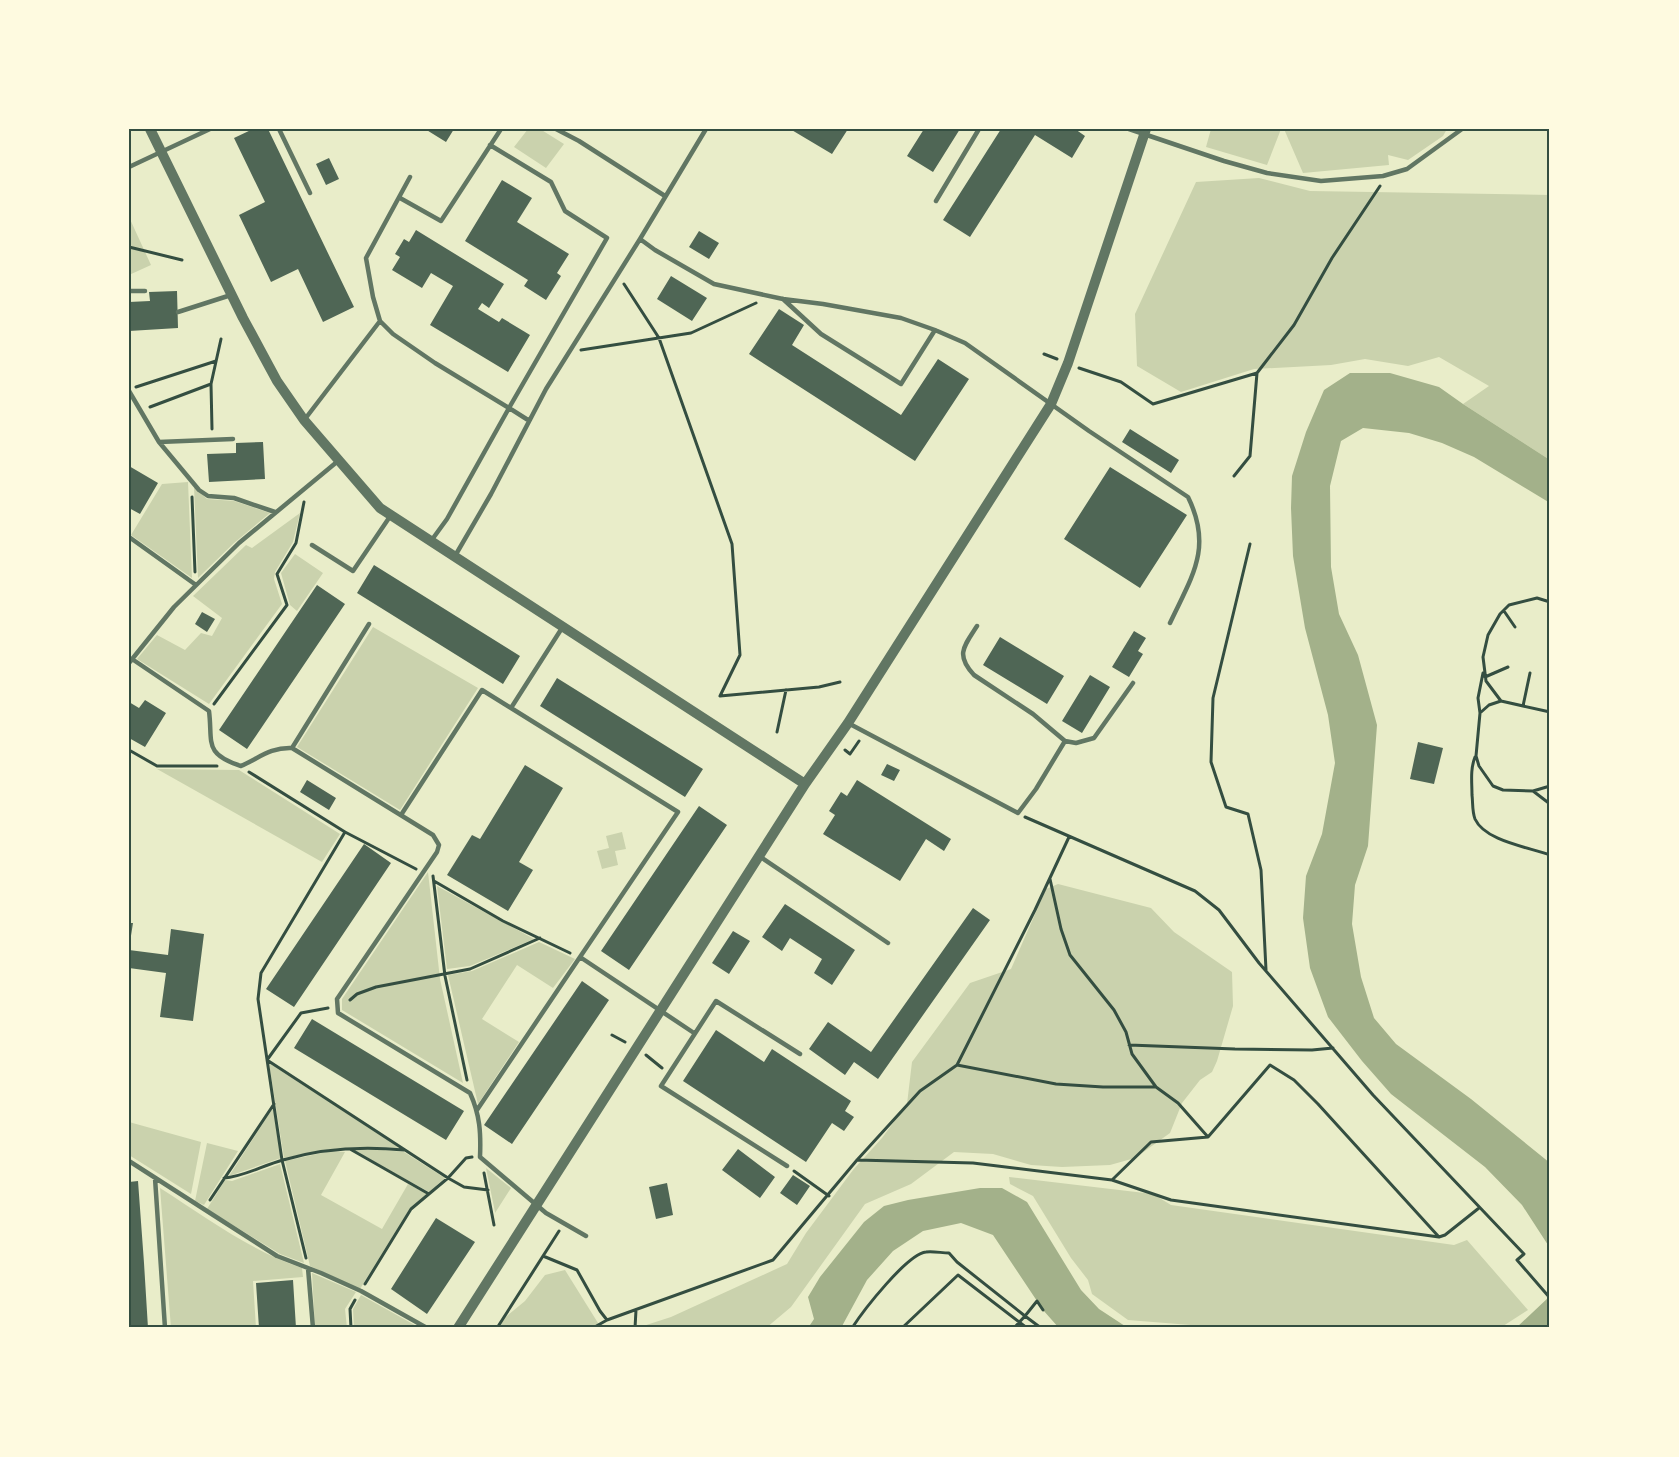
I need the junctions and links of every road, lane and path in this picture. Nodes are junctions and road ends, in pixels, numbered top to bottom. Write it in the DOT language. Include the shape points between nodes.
graph roads {
  1 [pos="150,129"];
  2 [pos="210,129"];
  3 [pos="279,129"];
  4 [pos="501,129"];
  5 [pos="556,129"];
  6 [pos="706,129"];
  7 [pos="979,129"];
  8 [pos="1129,129"];
  9 [pos="1462,129"];
  10 [pos="1145,132"];
  11 [pos="490,145"];
  12 [pos="162,152"];
  13 [pos="129,166"];
  14 [pos="1383,176"];
  15 [pos="411,177"];
  16 [pos="310,193"];
  17 [pos="665,196"];
  18 [pos="400,198"];
  19 [pos="936,201"];
  20 [pos="640,239"];
  21 [pos="129,247"];
  22 [pos="182,260"];
  23 [pos="618,275"];
  24 [pos="129,291"];
  25 [pos="145,291"];
  26 [pos="231,295"];
  27 [pos="771,296"];
  28 [pos="783,299"];
  29 [pos="178,312"];
  30 [pos="380,321"];
  31 [pos="935,330"];
  32 [pos="659,338"];
  33 [pos="221,339"];
  34 [pos="569,352"];
  35 [pos="1044,354"];
  36 [pos="1058,359"];
  37 [pos="216,361"];
  38 [pos="1077,367"];
  39 [pos="1257,373"];
  40 [pos="211,384"];
  41 [pos="129,390"];
  42 [pos="1050,404"];
  43 [pos="509,408"];
  44 [pos="140,410"];
  45 [pos="304,420"];
  46 [pos="528,420"];
  47 [pos="233,439"];
  48 [pos="212,440"];
  49 [pos="159,442"];
  50 [pos="338,461"];
  51 [pos="1234,476"];
  52 [pos="307,487"];
  53 [pos="192,496"];
  54 [pos="276,512"];
  55 [pos="391,515"];
  56 [pos="129,537"];
  57 [pos="431,541"];
  58 [pos="1250,543"];
  59 [pos="312,545"];
  60 [pos="454,556"];
  61 [pos="195,574"];
  62 [pos="196,585"];
  63 [pos="1550,603"];
  64 [pos="1503,610"];
  65 [pos="1170,623"];
  66 [pos="369,624"];
  67 [pos="977,626"];
  68 [pos="563,627"];
  69 [pos="1515,627"];
  70 [pos="131,661"];
  71 [pos="1508,667"];
  72 [pos="1483,672"];
  73 [pos="1530,673"];
  74 [pos="1485,677"];
  75 [pos="840,682"];
  76 [pos="1133,683"];
  77 [pos="786,690"];
  78 [pos="1502,701"];
  79 [pos="1523,706"];
  80 [pos="511,708"];
  81 [pos="209,711"];
  82 [pos="1550,712"];
  83 [pos="1480,713"];
  84 [pos="848,723"];
  85 [pos="777,732"];
  86 [pos="1065,741"];
  87 [pos="857,744"];
  88 [pos="292,748"];
  89 [pos="129,750"];
  90 [pos="845,750"];
  91 [pos="1476,754"];
  92 [pos="217,766"];
  93 [pos="241,766"];
  94 [pos="805,784"];
  95 [pos="1550,786"];
  96 [pos="1533,791"];
  97 [pos="1550,804"];
  98 [pos="1018,813"];
  99 [pos="401,815"];
  100 [pos="345,832"];
  101 [pos="1069,837"];
  102 [pos="1550,855"];
  103 [pos="759,856"];
  104 [pos="432,860"];
  105 [pos="423,872"];
  106 [pos="1050,878"];
  107 [pos="434,881"];
  108 [pos="540,938"];
  109 [pos="888,943"];
  110 [pos="580,957"];
  111 [pos="1266,971"];
  112 [pos="444,972"];
  113 [pos="337,1006"];
  114 [pos="660,1012"];
  115 [pos="694,1033"];
  116 [pos="612,1035"];
  117 [pos="1130,1045"];
  118 [pos="632,1046"];
  119 [pos="1333,1048"];
  120 [pos="642,1053"];
  121 [pos="800,1054"];
  122 [pos="267,1060"];
  123 [pos="957,1065"];
  124 [pos="669,1072"];
  125 [pos="1156,1088"];
  126 [pos="470,1093"];
  127 [pos="274,1104"];
  128 [pos="477,1110"];
  129 [pos="1208,1137"];
  130 [pos="348,1149"];
  131 [pos="405,1150"];
  132 [pos="355,1152"];
  133 [pos="352,1156"];
  134 [pos="480,1157"];
  135 [pos="282,1160"];
  136 [pos="857,1160"];
  137 [pos="129,1161"];
  138 [pos="787,1166"];
  139 [pos="155,1178"];
  140 [pos="224,1178"];
  141 [pos="448,1178"];
  142 [pos="405,1180"];
  143 [pos="1112,1180"];
  144 [pos="402,1185"];
  145 [pos="488,1190"];
  146 [pos="429,1194"];
  147 [pos="829,1196"];
  148 [pos="536,1204"];
  149 [pos="1479,1208"];
  150 [pos="204,1209"];
  151 [pos="564,1223"];
  152 [pos="494,1225"];
  153 [pos="586,1236"];
  154 [pos="1439,1237"];
  155 [pos="543,1256"];
  156 [pos="308,1268"];
  157 [pos="361,1291"];
  158 [pos="1550,1298"];
  159 [pos="636,1310"];
  160 [pos="1043,1310"];
  161 [pos="1025,1316"];
  162 [pos="607,1320"];
  163 [pos="1020,1323"];
  164 [pos="165,1328"];
  165 [pos="313,1328"];
  166 [pos="351,1328"];
  167 [pos="426,1328"];
  168 [pos="458,1328"];
  169 [pos="497,1328"];
  170 [pos="593,1328"];
  171 [pos="635,1328"];
  172 [pos="852,1328"];
  173 [pos="902,1328"];
  174 [pos="1014,1328"];
  175 [pos="1027,1328"];
  176 [pos="1041,1328"];
  1 -- 12 [label="street"];
  2 -- 12 [label="lane"];
  3 -- 16 [label="lane"];
  4 -- 11 [label="lane"];
  5 -- 17 [label="lane"];
  6 -- 17 [label="lane"];
  7 -- 19 [label="lane"];
  8 -- 10 [label="lane"];
  9 -- 14 [label="lane" via="1407,169"];
  10 -- 14 [label="lane" via="1267,173 1321,181"];
  10 -- 42 [label="street"];
  11 -- 18 [label="lane" via="441,221"];
  11 -- 43 [label="lane" via="551,182 565,212 607,238"];
  12 -- 13 [label="lane"];
  12 -- 26 [label="street"];
  14 -- 39 [label="path" via="1294,325"];
  15 -- 18 [label="lane"];
  17 -- 20 [label="lane"];
  18 -- 30 [label="lane" via="366,258"];
  20 -- 23 [label="lane"];
  20 -- 27 [label="lane" via="714,284"];
  21 -- 22 [label="path"];
  23 -- 32 [label="path"];
  23 -- 34 [label="lane"];
  24 -- 25 [label="lane"];
  26 -- 29 [label="lane"];
  26 -- 45 [label="street" via="277,381"];
  27 -- 28 [label="lane"];
  27 -- 32 [label="path" via="691,333"];
  28 -- 31 [label="lane" via="901,318"];
  28 -- 31 [label="lane" via="821,334 901,384"];
  30 -- 43 [label="lane" via="435,363"];
  30 -- 45 [label="lane"];
  31 -- 42 [label="lane" via="965,343"];
  32 -- 34 [label="path"];
  32 -- 77 [label="path" via="732,544 740,655 720,696"];
  33 -- 37 [label="path"];
  34 -- 46 [label="lane"];
  35 -- 36 [label="path"];
  37 -- 40 [label="path"];
  37 -- 41 [label="path"];
  38 -- 39 [label="path" via="1121,382 1153,404"];
  39 -- 51 [label="path" via="1250,456"];
  40 -- 44 [label="path"];
  40 -- 48 [label="path"];
  41 -- 44 [label="lane"];
  42 -- 65 [label="lane" via="1188,497 1200,528 1198,562"];
  42 -- 84 [label="street"];
  43 -- 46 [label="lane"];
  43 -- 57 [label="lane"];
  44 -- 49 [label="lane"];
  45 -- 50 [label="street"];
  46 -- 60 [label="lane"];
  47 -- 48 [label="lane"];
  48 -- 49 [label="lane"];
  49 -- 54 [label="lane" via="208,496 234,498"];
  50 -- 52 [label="lane"];
  50 -- 55 [label="street"];
  52 -- 54 [label="lane"];
  52 -- 81 [label="path" via="296,543 277,574 287,605"];
  53 -- 61 [label="path"];
  54 -- 62 [label="lane"];
  55 -- 57 [label="street"];
  55 -- 59 [label="lane" via="353,571"];
  56 -- 62 [label="lane"];
  57 -- 60 [label="street"];
  58 -- 111 [label="path" via="1213,698 1211,762 1226,807 1248,814 1261,870"];
  60 -- 68 [label="street"];
  62 -- 70 [label="lane"];
  63 -- 64 [label="path" via="1526,599"];
  64 -- 69 [label="path"];
  64 -- 72 [label="path" via="1484,646"];
  66 -- 88 [label="lane"];
  67 -- 86 [label="lane" via="963,648 966,667"];
  68 -- 80 [label="lane"];
  68 -- 94 [label="street"];
  70 -- 81 [label="lane"];
  71 -- 74 [label="path"];
  72 -- 74 [label="path"];
  72 -- 83 [label="path" via="1478,698"];
  73 -- 79 [label="path"];
  74 -- 78 [label="path"];
  75 -- 77 [label="path"];
  76 -- 86 [label="lane" via="1094,738 1076,743"];
  77 -- 85 [label="path"];
  78 -- 79 [label="path"];
  78 -- 83 [label="path"];
  79 -- 82 [label="path"];
  80 -- 99 [label="lane" via="482,690"];
  80 -- 110 [label="lane" via="678,812"];
  81 -- 93 [label="lane" via="209,742 213,750"];
  83 -- 91 [label="path"];
  84 -- 94 [label="street"];
  84 -- 98 [label="lane"];
  86 -- 98 [label="lane"];
  87 -- 90 [label="path" via="850,754"];
  88 -- 93 [label="lane" via="280,747"];
  88 -- 99 [label="lane"];
  89 -- 92 [label="path" via="157,766"];
  91 -- 96 [label="path" via="1493,786"];
  91 -- 102 [label="path" via="1472,766 1473,812 1483,830"];
  93 -- 100 [label="path"];
  94 -- 103 [label="street"];
  95 -- 96 [label="path"];
  96 -- 97 [label="path"];
  98 -- 101 [label="path"];
  99 -- 104 [label="lane" via="433,836 439,845"];
  100 -- 105 [label="path"];
  100 -- 122 [label="path" via="261,973 258,999"];
  101 -- 106 [label="path"];
  101 -- 111 [label="path" via="1195,891 1219,910"];
  103 -- 109 [label="lane"];
  103 -- 114 [label="street"];
  104 -- 105 [label="lane"];
  104 -- 107 [label="path"];
  105 -- 113 [label="lane" via="337,999"];
  106 -- 117 [label="path" via="1060,930 1070,955 1114,1010"];
  106 -- 123 [label="path"];
  107 -- 108 [label="path"];
  107 -- 112 [label="path"];
  108 -- 110 [label="path"];
  108 -- 112 [label="path" via="471,969"];
  110 -- 114 [label="lane"];
  110 -- 128 [label="lane"];
  111 -- 119 [label="path"];
  112 -- 113 [label="path" via="376,987"];
  112 -- 126 [label="path"];
  113 -- 122 [label="path" via="301,1013"];
  113 -- 126 [label="lane" via="338,1013"];
  114 -- 115 [label="lane"];
  114 -- 148 [label="street"];
  115 -- 121 [label="lane" via="716,1001"];
  115 -- 124 [label="lane"];
  116 -- 118 [label="path"];
  117 -- 119 [label="path"];
  117 -- 125 [label="path"];
  119 -- 149 [label="path"];
  120 -- 124 [label="path"];
  122 -- 127 [label="path"];
  122 -- 131 [label="path"];
  123 -- 125 [label="path" via="1056,1084"];
  123 -- 136 [label="path" via="920,1091"];
  124 -- 138 [label="lane" via="661,1086"];
  125 -- 129 [label="path" via="1178,1103"];
  126 -- 128 [label="lane"];
  127 -- 135 [label="path"];
  127 -- 140 [label="path"];
  128 -- 134 [label="lane"];
  129 -- 143 [label="path" via="1151,1142"];
  129 -- 154 [label="path" via="1269,1065 1294,1080 1318,1104"];
  130 -- 131 [label="path"];
  130 -- 132 [label="path"];
  130 -- 135 [label="path"];
  131 -- 141 [label="path"];
  132 -- 133 [label="path"];
  132 -- 142 [label="path"];
  134 -- 141 [label="path" via="466,1158"];
  134 -- 145 [label="path"];
  134 -- 148 [label="lane"];
  135 -- 140 [label="path"];
  135 -- 156 [label="path"];
  136 -- 143 [label="path" via="973,1163"];
  136 -- 147 [label="path"];
  137 -- 139 [label="lane"];
  138 -- 147 [label="path"];
  139 -- 150 [label="lane"];
  139 -- 164 [label="lane"];
  140 -- 150 [label="path"];
  141 -- 145 [label="path" via="464,1187"];
  141 -- 146 [label="path"];
  142 -- 144 [label="path"];
  142 -- 146 [label="path"];
  143 -- 154 [label="path" via="1172,1200"];
  145 -- 152 [label="path"];
  146 -- 157 [label="path" via="411,1209"];
  147 -- 159 [label="path" via="773,1260"];
  148 -- 151 [label="lane"];
  148 -- 168 [label="street"];
  149 -- 154 [label="path"];
  149 -- 158 [label="path" via="1524,1254 1517,1260"];
  150 -- 156 [label="lane" via="277,1256"];
  151 -- 153 [label="lane"];
  151 -- 155 [label="path"];
  155 -- 162 [label="path" via="577,1270"];
  155 -- 169 [label="path"];
  156 -- 157 [label="lane"];
  156 -- 165 [label="lane"];
  157 -- 166 [label="path" via="350,1309"];
  157 -- 167 [label="lane"];
  159 -- 162 [label="path"];
  159 -- 171 [label="path"];
  160 -- 161 [label="path" via="1037,1301"];
  161 -- 163 [label="path"];
  161 -- 172 [label="path" via="949,1253 924,1252 907,1263 866,1306"];
  161 -- 176 [label="path"];
  162 -- 170 [label="path"];
  163 -- 173 [label="path" via="958,1275"];
  163 -- 174 [label="path"];
  163 -- 175 [label="path"];
}
